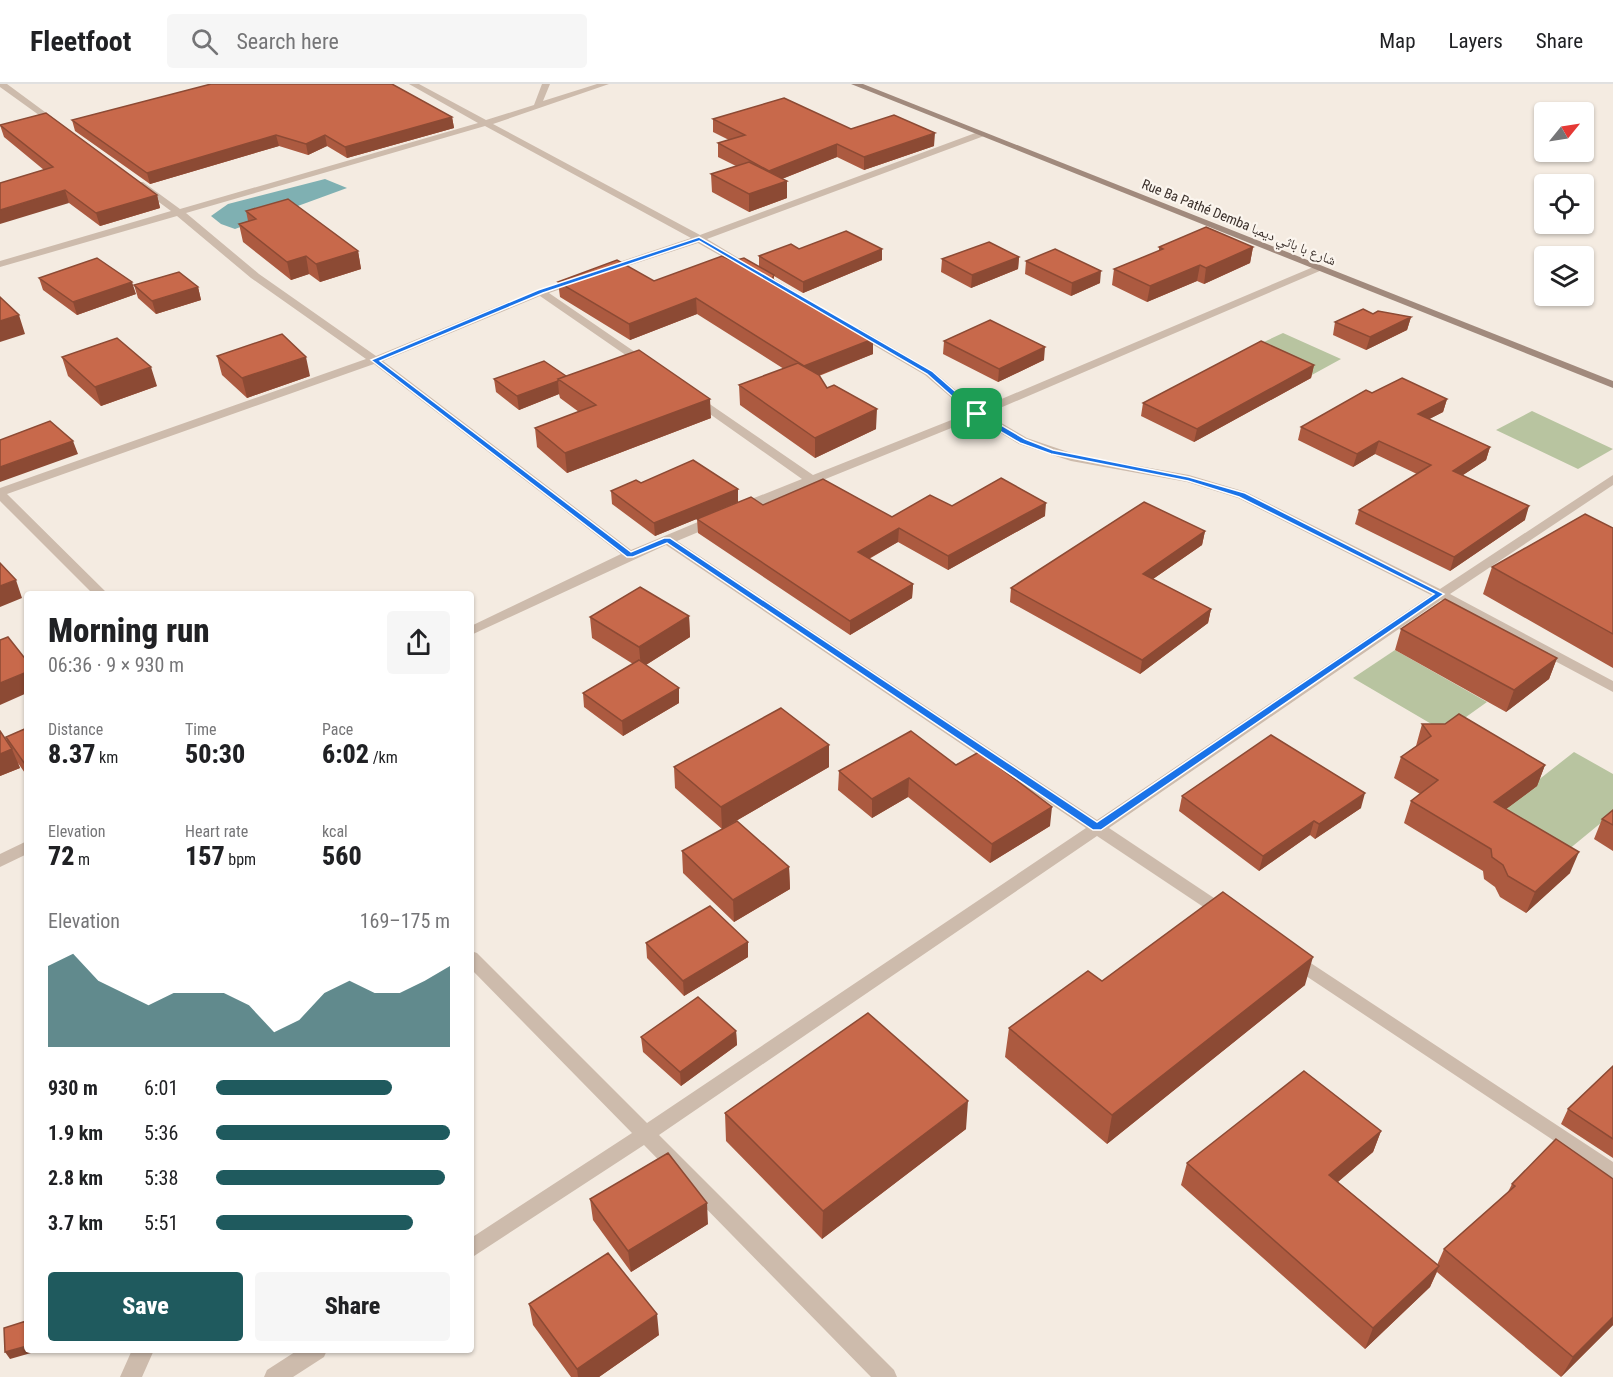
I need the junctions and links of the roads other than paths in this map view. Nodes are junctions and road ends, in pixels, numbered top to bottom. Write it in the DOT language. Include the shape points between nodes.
graph roads {
  1 [pos="2,84"];
  2 [pos="413,84"];
  3 [pos="546,84"];
  4 [pos="605,84"];
  5 [pos="855,84"];
  6 [pos="537,107"];
  7 [pos="487,123"];
  8 [pos="68,132"];
  9 [pos="981,134"];
  10 [pos="133,179"];
  11 [pos="180,213"];
  12 [pos="699,239"];
  13 [pos="0,264"];
  14 [pos="1318,268"];
  15 [pos="759,274"];
  16 [pos="541,292"];
  17 [pos="848,326"];
  18 [pos="375,360"];
  19 [pos="656,372"];
  20 [pos="1613,385"];
  21 [pos="685,392"];
  22 [pos="977,414"];
  23 [pos="810,479"];
  24 [pos="1613,480"];
  25 [pos="0,493"];
  26 [pos="667,540"];
  27 [pos="630,555"];
  28 [pos="98,591"];
  29 [pos="1440,594"];
  30 [pos="474,630"];
  31 [pos="1613,687"];
  32 [pos="1097,827"];
  33 [pos="24,849"];
  34 [pos="0,861"];
  35 [pos="1236,920"];
  36 [pos="1276,946"];
  37 [pos="474,961"];
  38 [pos="645,1136"];
  39 [pos="1613,1172"];
  40 [pos="474,1247"];
  41 [pos="142,1353"];
  42 [pos="311,1353"];
  43 [pos="131,1377"];
  44 [pos="275,1377"];
  45 [pos="886,1377"];
  1 -- 8 [label="street"];
  2 -- 7 [label="street"];
  3 -- 6 [label="street"];
  4 -- 6 [label="street"];
  5 -- 9 [label="street, Rue Ba Pathé Demba شارع با باثي ديمبا"];
  6 -- 7 [label="street"];
  7 -- 11 [label="street"];
  7 -- 12 [label="street"];
  9 -- 12 [label="street"];
  9 -- 14 [label="street, Rue Ba Pathé Demba شارع با باثي ديمبا"];
  10 -- 11 [label="street"];
  11 -- 13 [label="street"];
  11 -- 18 [label="street" via="255,276"];
  12 -- 15 [label="street"];
  12 -- 16 [label="street"];
  14 -- 20 [label="street, Rue Ba Pathé Demba شارع با باثي ديمبا"];
  14 -- 22 [label="street"];
  16 -- 18 [label="street"];
  16 -- 19 [label="street"];
  17 -- 22 [label="street" via="929,373"];
  18 -- 25 [label="street"];
  18 -- 27 [label="street"];
  21 -- 23 [label="street"];
  22 -- 23 [label="street"];
  22 -- 29 [label="street" via="1023,441 1051,452 1189,479 1242,495"];
  23 -- 26 [label="street"];
  24 -- 29 [label="street"];
  25 -- 28 [label="street"];
  26 -- 27 [label="street"];
  26 -- 32 [label="street"];
  27 -- 30 [label="street"];
  29 -- 31 [label="street"];
  29 -- 32 [label="street"];
  32 -- 35 [label="street"];
  32 -- 38 [label="street"];
  33 -- 34 [label="street"];
  36 -- 39 [label="street"];
  37 -- 38 [label="street"];
  38 -- 40 [label="street"];
  38 -- 45 [label="street"];
  41 -- 43 [label="street"];
  42 -- 44 [label="street"];
}
